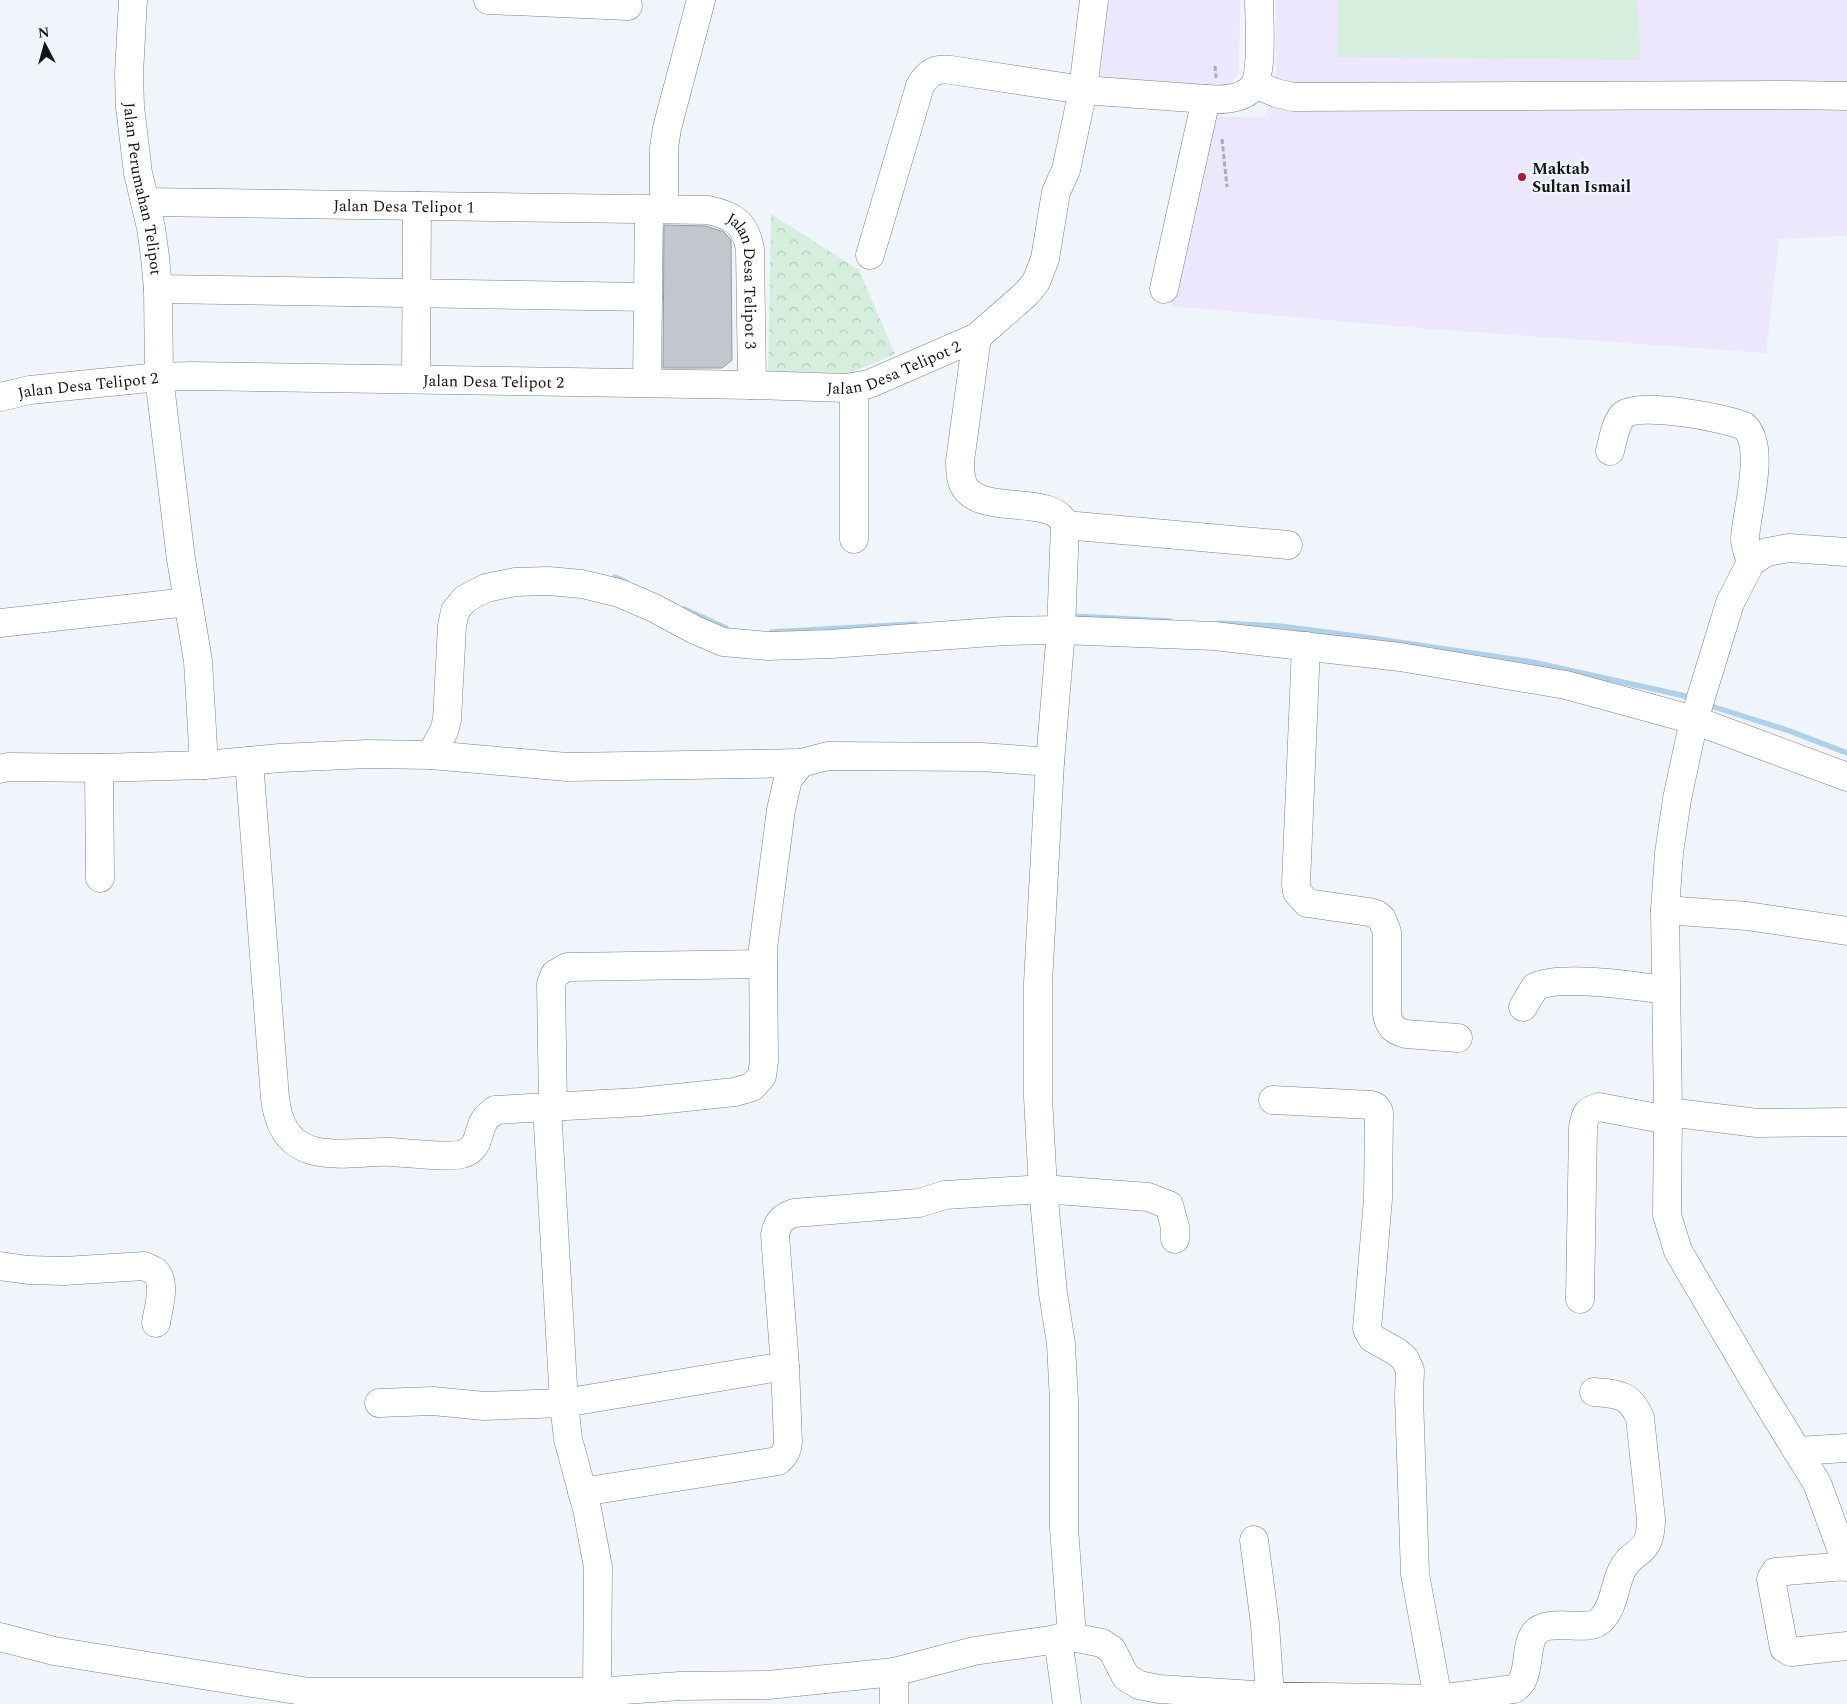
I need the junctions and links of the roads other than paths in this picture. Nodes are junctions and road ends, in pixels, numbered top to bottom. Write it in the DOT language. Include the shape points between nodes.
graph roads {
  1 [pos="133,0"];
  2 [pos="488,0"];
  3 [pos="701,0"];
  4 [pos="1094,0"];
  5 [pos="1259,0"];
  6 [pos="628,6"];
  7 [pos="1256,84"];
  8 [pos="1083,90"];
  9 [pos="1847,96"];
  10 [pos="1206,99"];
  11 [pos="145,202"];
  12 [pos="417,206"];
  13 [pos="657,209"];
  14 [pos="870,255"];
  15 [pos="158,289"];
  16 [pos="1164,289"];
  17 [pos="417,293"];
  18 [pos="648,297"];
  19 [pos="977,337"];
  20 [pos="159,377"];
  21 [pos="416,379"];
  22 [pos="647,383"];
  23 [pos="752,385"];
  24 [pos="854,387"];
  25 [pos="0,397"];
  26 [pos="1610,452"];
  27 [pos="1065,525"];
  28 [pos="854,539"];
  29 [pos="1288,545"];
  30 [pos="1847,552"];
  31 [pos="1752,562"];
  32 [pos="188,602"];
  33 [pos="0,622"];
  34 [pos="1060,630"];
  35 [pos="1306,646"];
  36 [pos="1694,720"];
  37 [pos="431,755"];
  38 [pos="249,761"];
  39 [pos="1050,762"];
  40 [pos="801,763"];
  41 [pos="204,765"];
  42 [pos="99,768"];
  43 [pos="0,769"];
  44 [pos="1847,778"];
  45 [pos="100,878"];
  46 [pos="1664,910"];
  47 [pos="1847,931"];
  48 [pos="763,964"];
  49 [pos="1665,990"];
  50 [pos="1523,1007"];
  51 [pos="1458,1038"];
  52 [pos="1273,1100"];
  53 [pos="550,1107"];
  54 [pos="1668,1116"];
  55 [pos="1847,1122"];
  56 [pos="1043,1189"];
  57 [pos="1176,1238"];
  58 [pos="0,1266"];
  59 [pos="1580,1299"];
  60 [pos="156,1323"];
  61 [pos="785,1366"];
  62 [pos="1594,1392"];
  63 [pos="379,1403"];
  64 [pos="564,1403"];
  65 [pos="1847,1448"];
  66 [pos="1797,1451"];
  67 [pos="582,1492"];
  68 [pos="1254,1540"];
  69 [pos="1846,1566"];
  70 [pos="0,1637"];
  71 [pos="1065,1638"];
  72 [pos="1847,1646"];
  73 [pos="894,1672"];
  74 [pos="1270,1696"];
  75 [pos="308,1698"];
  76 [pos="482,1698"];
  77 [pos="597,1698"];
  78 [pos="1439,1702"];
  79 [pos="894,1704"];
  80 [pos="1067,1704"];
  1 -- 11 [label="street, Jalan Perumahan Telipot" via="130,107"];
  2 -- 6 [label="street"];
  3 -- 13 [label="street" via="668,128"];
  4 -- 8 [label="street, Jalan Desa Telipot 2"];
  5 -- 7 [label="street"];
  7 -- 9 [label="street" via="1293,97"];
  7 -- 10 [label="street" via="1240,96"];
  8 -- 10 [label="street"];
  8 -- 14 [label="street" via="952,70 932,71 920,86"];
  8 -- 19 [label="street, Jalan Desa Telipot 2" via="1066,170 1056,192 1042,270 1026,294"];
  10 -- 16 [label="street"];
  11 -- 12 [label="street, Jalan Desa Telipot 1"];
  11 -- 15 [label="street, Jalan Perumahan Telipot"];
  12 -- 13 [label="street, Jalan Desa Telipot 1"];
  12 -- 17 [label="street"];
  13 -- 18 [label="street"];
  13 -- 23 [label="street, Jalan Desa Telipot 3" via="708,210 725,214 738,221 747,234 750,249"];
  15 -- 17 [label="street"];
  15 -- 20 [label="street, Jalan Perumahan Telipot"];
  17 -- 18 [label="street"];
  17 -- 21 [label="street"];
  18 -- 22 [label="street"];
  19 -- 24 [label="street, Jalan Desa Telipot 2" via="869,384"];
  19 -- 27 [label="street" via="960,461 963,485 982,500 1052,510 1063,518"];
  20 -- 21 [label="street, Jalan Desa Telipot 2"];
  20 -- 25 [label="street, Jalan Desa Telipot 2" via="30,390"];
  20 -- 32 [label="street, Jalan Perumahan Telipot"];
  21 -- 22 [label="street, Jalan Desa Telipot 2"];
  22 -- 23 [label="street, Jalan Desa Telipot 2"];
  23 -- 24 [label="street, Jalan Desa Telipot 2"];
  24 -- 28 [label="street"];
  26 -- 31 [label="street" via="1621,418 1631,411 1663,410 1744,426 1750,431 1754,444 1753,485 1745,540"];
  27 -- 29 [label="street"];
  27 -- 34 [label="street"];
  30 -- 31 [label="street" via="1789,548 1767,552"];
  31 -- 36 [label="street" via="1730,603"];
  32 -- 33 [label="street"];
  32 -- 41 [label="street, Jalan Perumahan Telipot" via="198,661"];
  34 -- 35 [label="street" via="1214,636"];
  34 -- 37 [label="street" via="768,646 723,642 619,593 582,584 548,581 505,584 486,588 465,599 455,611 446,720"];
  34 -- 39 [label="street"];
  35 -- 36 [label="street" via="1400,657 1566,685"];
  35 -- 51 [label="street" via="1297,892 1307,903 1369,912 1382,919 1387,932 1387,1014 1392,1028 1406,1034"];
  36 -- 44 [label="street"];
  36 -- 46 [label="street" via="1677,799"];
  37 -- 38 [label="street" via="368,754"];
  37 -- 40 [label="street" via="567,767"];
  38 -- 41 [label="street"];
  38 -- 53 [label="street" via="275,1098 288,1136 304,1148 319,1153 462,1154 473,1147 484,1121 495,1110"];
  39 -- 40 [label="street" via="982,757 828,756"];
  39 -- 56 [label="street" via="1038,983 1038,1097"];
  40 -- 48 [label="street" via="788,779 780,810"];
  41 -- 42 [label="street"];
  42 -- 43 [label="street"];
  42 -- 45 [label="street"];
  46 -- 47 [label="street" via="1747,916"];
  46 -- 49 [label="street"];
  48 -- 53 [label="street" via="764,1062 762,1076 752,1087 735,1092 639,1102"];
  48 -- 53 [label="street" via="567,967 555,974 551,984"];
  49 -- 50 [label="street" via="1604,982 1550,982 1535,987"];
  49 -- 54 [label="street"];
  52 -- 78 [label="street" via="1370,1105 1379,1112 1378,1199 1367,1329 1372,1338 1405,1359 1410,1370 1415,1574"];
  53 -- 64 [label="street"];
  54 -- 55 [label="street" via="1757,1123"];
  54 -- 59 [label="street" via="1599,1107 1585,1115"];
  54 -- 66 [label="street" via="1667,1215 1678,1251"];
  56 -- 57 [label="street" via="1148,1197 1169,1205"];
  56 -- 61 [label="street" via="945,1194 919,1203 794,1213 780,1220 775,1235"];
  56 -- 71 [label="street" via="1061,1344 1064,1401"];
  58 -- 60 [label="street" via="64,1272 144,1266 155,1271 160,1283"];
  61 -- 64 [label="street"];
  61 -- 67 [label="street" via="788,1442 784,1456 778,1461"];
  62 -- 78 [label="street" via="1626,1398 1635,1406 1640,1418 1651,1519 1648,1543 1622,1570 1607,1615 1596,1624 1547,1626 1536,1632 1530,1643 1522,1680 1514,1689"];
  63 -- 64 [label="street" via="433,1401 484,1406"];
  64 -- 67 [label="street" via="568,1439"];
  65 -- 66 [label="street"];
  66 -- 69 [label="street" via="1817,1483"];
  67 -- 77 [label="street" via="598,1567"];
  68 -- 74 [label="street" via="1266,1624"];
  69 -- 72 [label="street" via="1775,1572 1770,1578 1784,1648 1791,1652"];
  70 -- 75 [label="street" via="54,1651"];
  71 -- 73 [label="street" via="974,1651"];
  71 -- 74 [label="street" via="1102,1643 1112,1650 1126,1677 1139,1685"];
  71 -- 80 [label="street"];
  73 -- 77 [label="street" via="768,1685 680,1686"];
  73 -- 79 [label="street"];
  74 -- 78 [label="street"];
  75 -- 76 [label="street"];
  76 -- 77 [label="street"];
}
